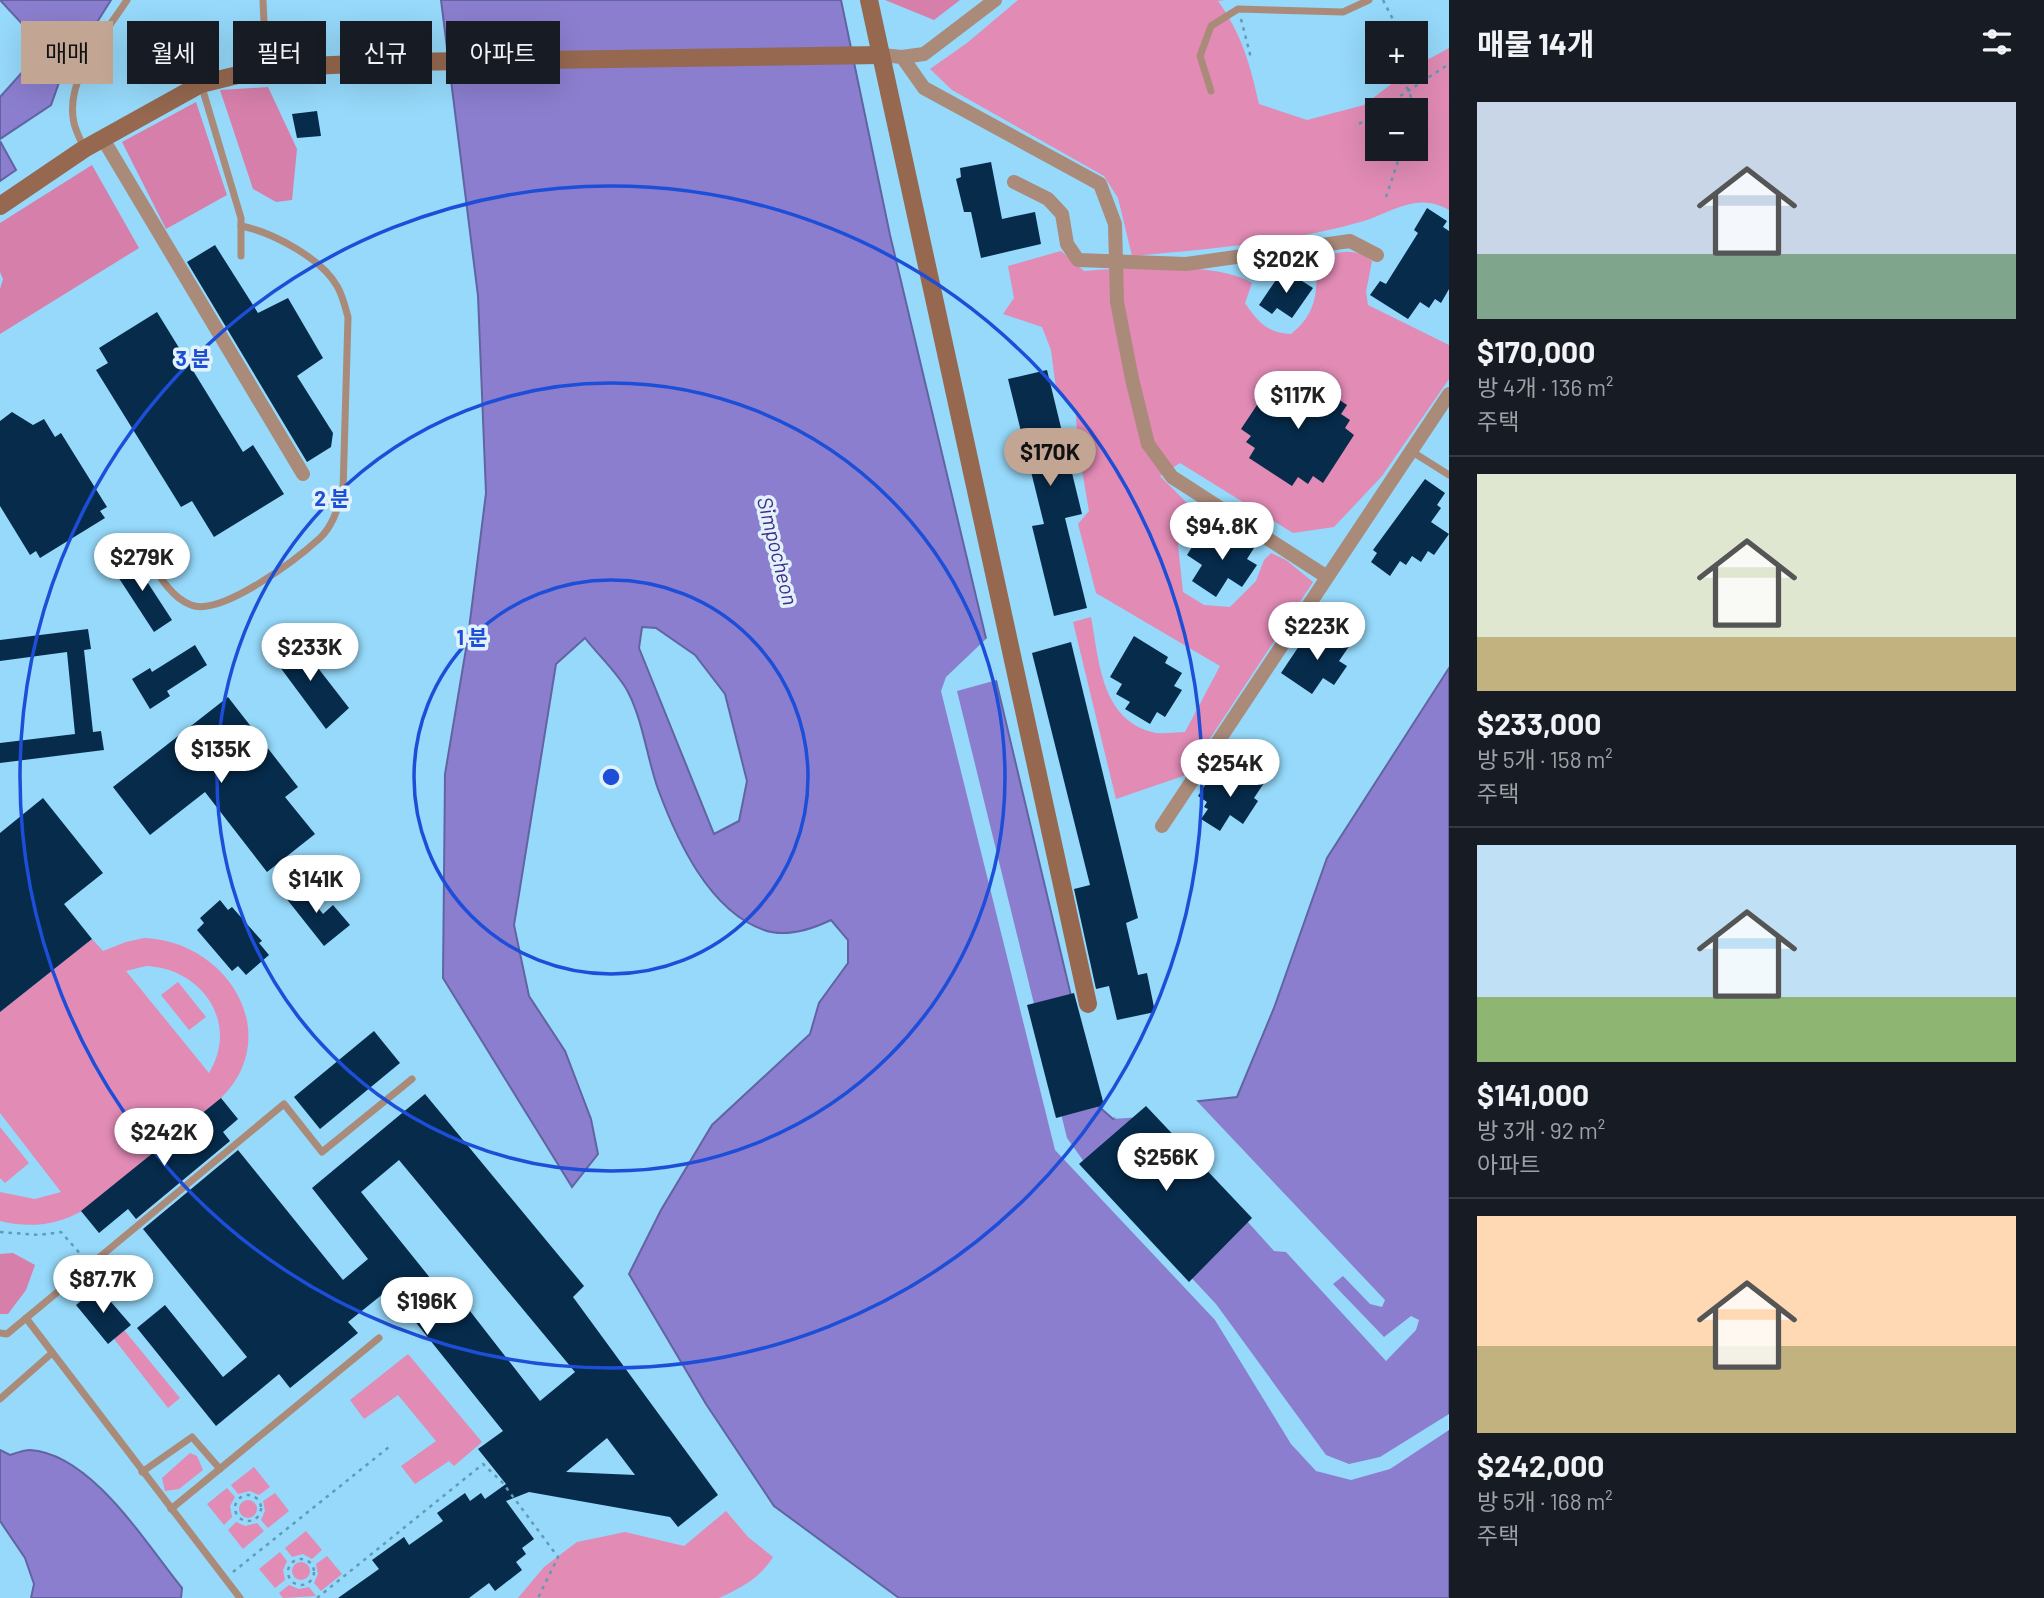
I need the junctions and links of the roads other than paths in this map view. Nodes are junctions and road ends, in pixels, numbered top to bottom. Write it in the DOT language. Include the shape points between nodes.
graph roads {
  1 [pos="127,0"];
  2 [pos="263,0"];
  3 [pos="869,0"];
  4 [pos="995,0"];
  5 [pos="1369,0"];
  6 [pos="264,21"];
  7 [pos="881,55"];
  8 [pos="902,57"];
  9 [pos="326,65"];
  10 [pos="201,84"];
  11 [pos="1211,91"];
  12 [pos="103,139"];
  13 [pos="85,149"];
  14 [pos="1014,182"];
  15 [pos="0,206"];
  16 [pos="241,226"];
  17 [pos="1377,255"];
  18 [pos="241,256"];
  19 [pos="1116,263"];
  20 [pos="1449,394"];
  21 [pos="1411,452"];
  22 [pos="303,474"];
  23 [pos="1449,475"];
  24 [pos="140,545"];
  25 [pos="1327,578"];
  26 [pos="1162,826"];
  27 [pos="1088,1004"];
  28 [pos="412,1079"];
  29 [pos="26,1318"];
  30 [pos="0,1333"];
  31 [pos="379,1338"];
  32 [pos="52,1353"];
  33 [pos="0,1399"];
  34 [pos="220,1469"];
  35 [pos="142,1472"];
  36 [pos="171,1509"];
  37 [pos="237,1597"];
  1 -- 13 [label="lane" via="93,51 74,91 74,122"];
  2 -- 6 [label="lane"];
  3 -- 7 [label="street"];
  4 -- 8 [label="street" via="924,54"];
  5 -- 11 [label="lane" via="1343,12 1238,9 1210,26 1200,56"];
  7 -- 8 [label="street"];
  7 -- 9 [label="street"];
  7 -- 27 [label="street"];
  8 -- 19 [label="street" via="924,89 1100,184 1115,224"];
  10 -- 12 [label="street"];
  10 -- 16 [label="lane"];
  12 -- 13 [label="street"];
  12 -- 22 [label="street"];
  13 -- 15 [label="street"];
  14 -- 19 [label="street" via="1048,199 1062,214 1067,244 1078,260"];
  16 -- 18 [label="lane"];
  16 -- 24 [label="lane" via="277,236 336,283 343,298 348,317 344,491 336,515 321,537 219,606 193,607 174,596"];
  17 -- 19 [label="street" via="1350,242 1186,264"];
  19 -- 25 [label="street" via="1120,314 1148,444 1172,477"];
  20 -- 21 [label="street"];
  21 -- 23 [label="lane"];
  21 -- 25 [label="street"];
  25 -- 26 [label="street"];
  28 -- 29 [label="lane" via="322,1152 284,1104"];
  29 -- 30 [label="lane" via="7,1334"];
  29 -- 32 [label="lane"];
  31 -- 34 [label="lane"];
  32 -- 33 [label="lane"];
  32 -- 35 [label="lane"];
  34 -- 35 [label="lane" via="192,1437"];
  34 -- 36 [label="lane"];
  35 -- 36 [label="lane"];
  36 -- 37 [label="lane"];
}
